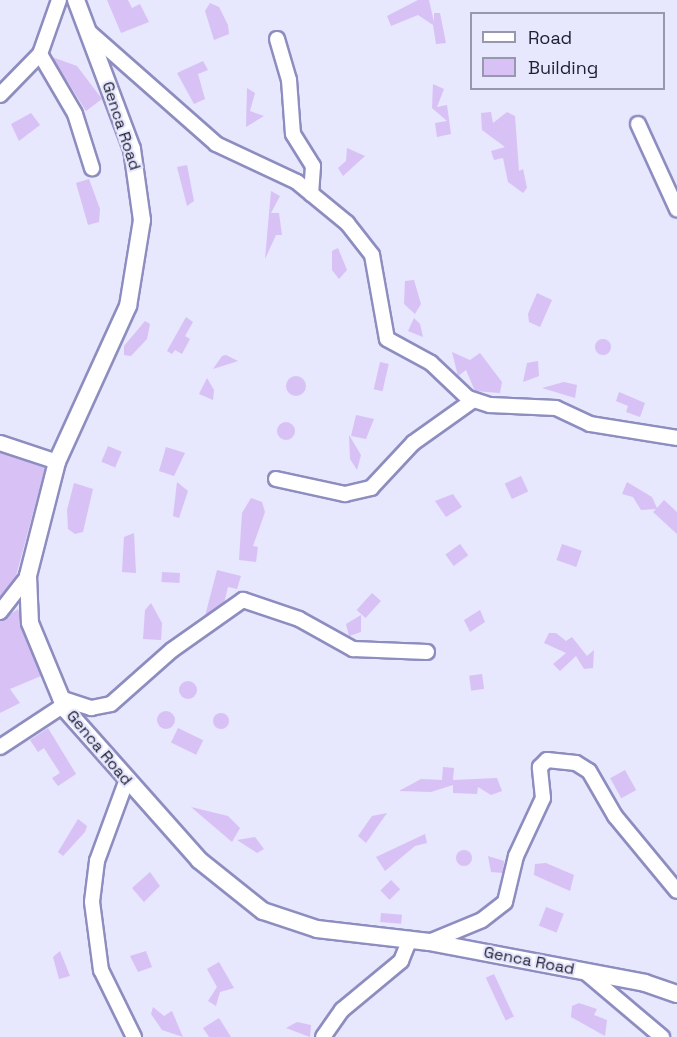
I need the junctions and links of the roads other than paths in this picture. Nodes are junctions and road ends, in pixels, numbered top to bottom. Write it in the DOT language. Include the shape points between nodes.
graph roads {
  1 [pos="59,0"];
  2 [pos="76,0"];
  3 [pos="87,30"];
  4 [pos="277,39"];
  5 [pos="39,54"];
  6 [pos="0,95"];
  7 [pos="638,124"];
  8 [pos="92,168"];
  9 [pos="311,194"];
  10 [pos="677,209"];
  11 [pos="472,401"];
  12 [pos="677,438"];
  13 [pos="0,443"];
  14 [pos="57,462"];
  15 [pos="276,479"];
  16 [pos="28,576"];
  17 [pos="0,612"];
  18 [pos="427,652"];
  19 [pos="62,701"];
  20 [pos="0,747"];
  21 [pos="126,782"];
  22 [pos="677,891"];
  23 [pos="410,939"];
  24 [pos="429,942"];
  25 [pos="585,972"];
  26 [pos="677,994"];
  27 [pos="134,1037"];
  28 [pos="322,1037"];
  29 [pos="662,1037"];
  1 -- 5 [label="street"];
  2 -- 3 [label="street, Genca Road"];
  3 -- 9 [label="street" via="216,144 272,167"];
  3 -- 14 [label="street, Genca Road" via="132,148 141,248 128,306"];
  4 -- 9 [label="street" via="289,80 294,134 312,166"];
  5 -- 6 [label="street"];
  5 -- 8 [label="street" via="75,114"];
  7 -- 10 [label="street"];
  9 -- 11 [label="street" via="347,223 372,255 387,339 431,363"];
  11 -- 12 [label="street" via="556,408 590,424"];
  11 -- 15 [label="street" via="413,443 371,488 345,494"];
  13 -- 14 [label="street"];
  14 -- 16 [label="street, Genca Road"];
  16 -- 17 [label="street"];
  16 -- 19 [label="street, Genca Road" via="30,622"];
  18 -- 19 [label="street" via="353,649 299,619 243,600 172,650 111,704 91,708"];
  19 -- 20 [label="street"];
  19 -- 21 [label="street, Genca Road"];
  21 -- 23 [label="street, Genca Road" via="216,876 262,911 317,929"];
  21 -- 27 [label="street" via="97,861 92,902 101,970"];
  22 -- 24 [label="street" via="615,816 589,771 576,763 547,760 540,767 543,798 516,856 505,902 483,920"];
  23 -- 24 [label="street, Genca Road"];
  23 -- 28 [label="street" via="401,961 342,1010"];
  24 -- 25 [label="street, Genca Road"];
  25 -- 26 [label="street, Genca Road"];
  25 -- 29 [label="street"];
}
